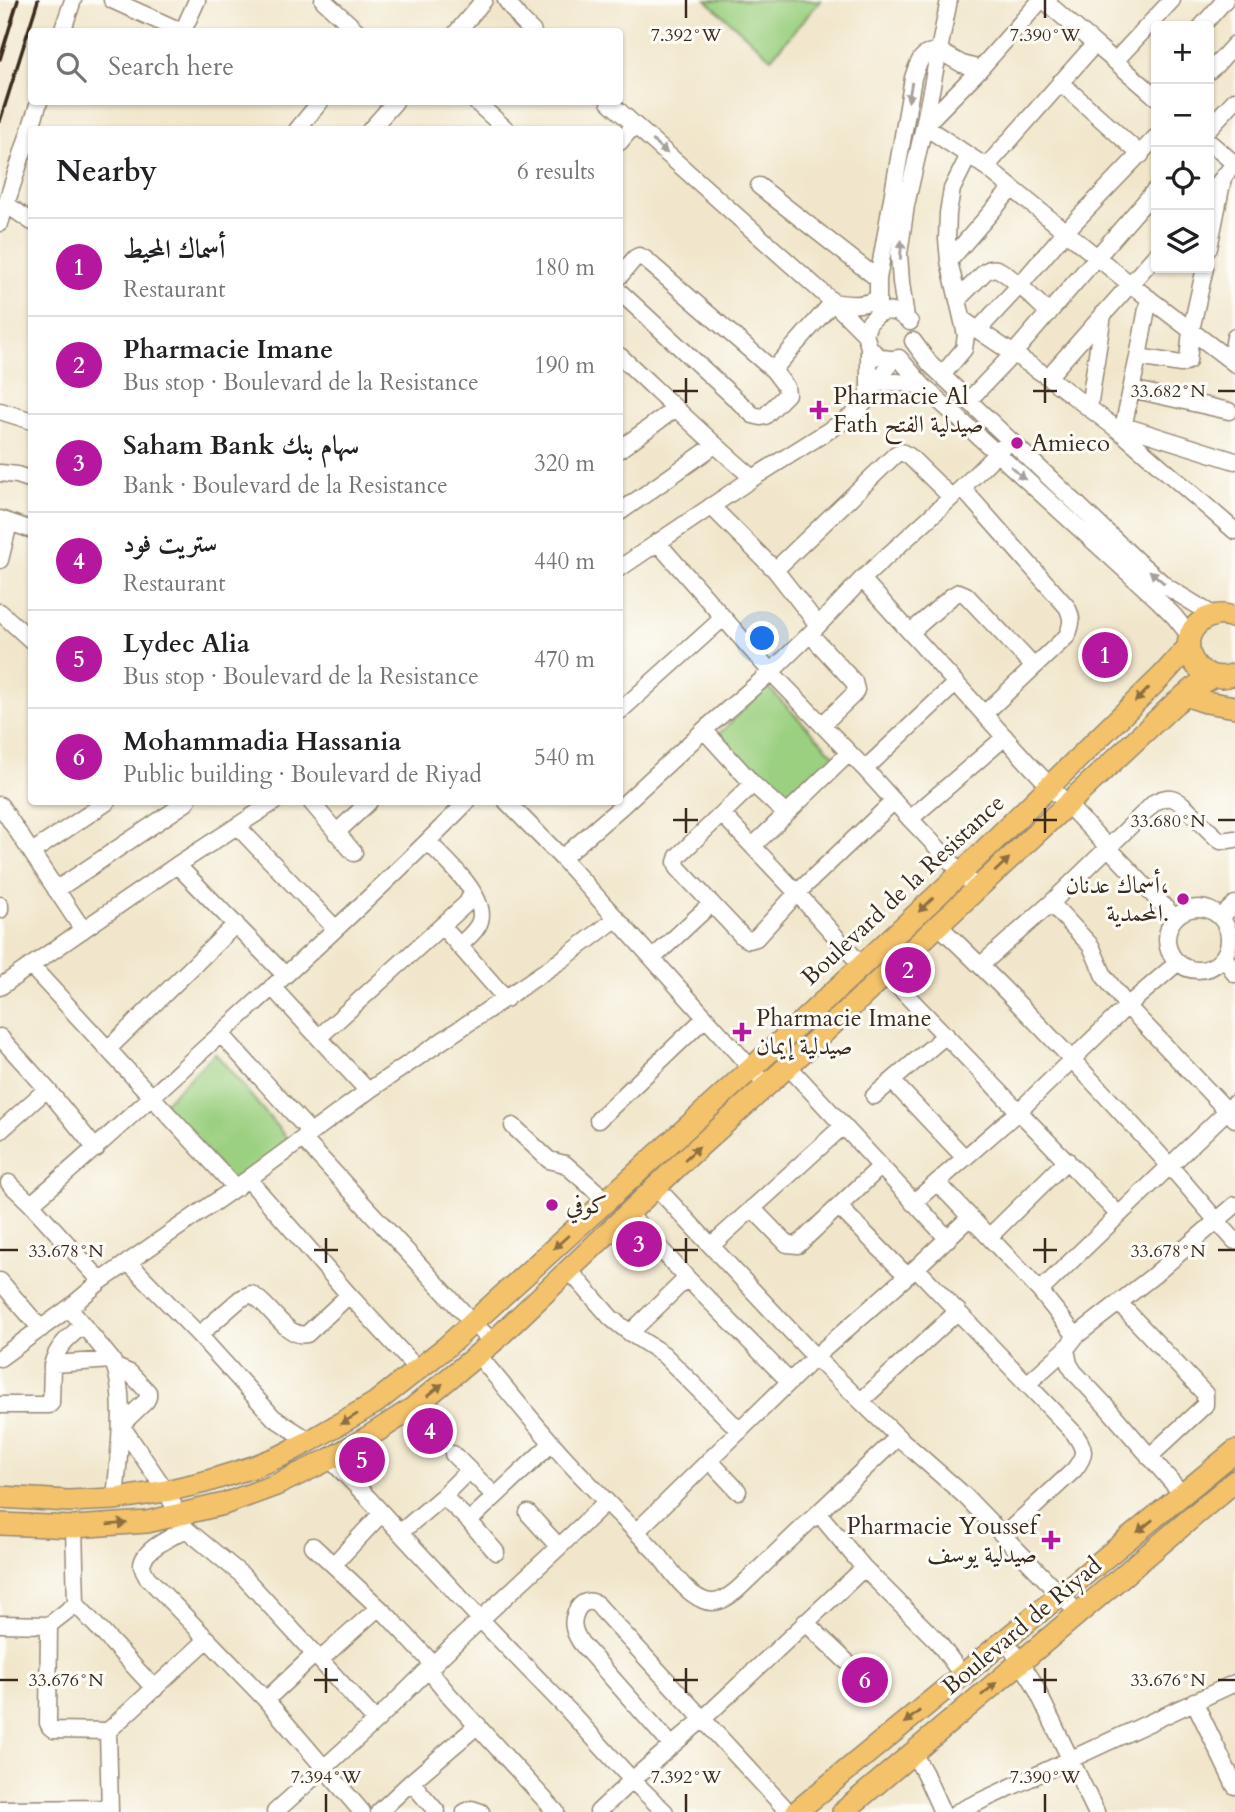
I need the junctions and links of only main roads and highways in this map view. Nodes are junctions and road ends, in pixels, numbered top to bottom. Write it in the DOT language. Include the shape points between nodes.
graph roads {
  1 [pos="1226,613"];
  2 [pos="1189,641"];
  3 [pos="1235,675"];
  4 [pos="1212,677"];
  5 [pos="1185,695"];
  6 [pos="1235,707"];
  7 [pos="1235,1451"];
  8 [pos="1235,1481"];
  9 [pos="0,1497"];
  10 [pos="0,1524"];
  11 [pos="796,1812"];
  12 [pos="843,1812"];
  1 -- 2 [label="main road, Boulevard de la Resistance" via="1196,626"];
  2 -- 4 [label="main road" via="1195,665"];
  2 -- 9 [label="main road, Boulevard de la Resistance, one-way" via="1163,675 961,873 445,1348 375,1403 310,1441 205,1482 115,1499"];
  3 -- 4 [label="main road"];
  4 -- 5 [label="main road, Boulevard de la Resistance"];
  5 -- 6 [label="main road"];
  10 -- 5 [label="main road, Boulevard de la Resistance, one-way" via="74,1527 182,1522 330,1459 413,1408 486,1348"];
  7 -- 11 [label="main road, Boulevard de Riyad, one-way"];
  12 -- 8 [label="main road, Boulevard de Riyad, one-way"];
}
